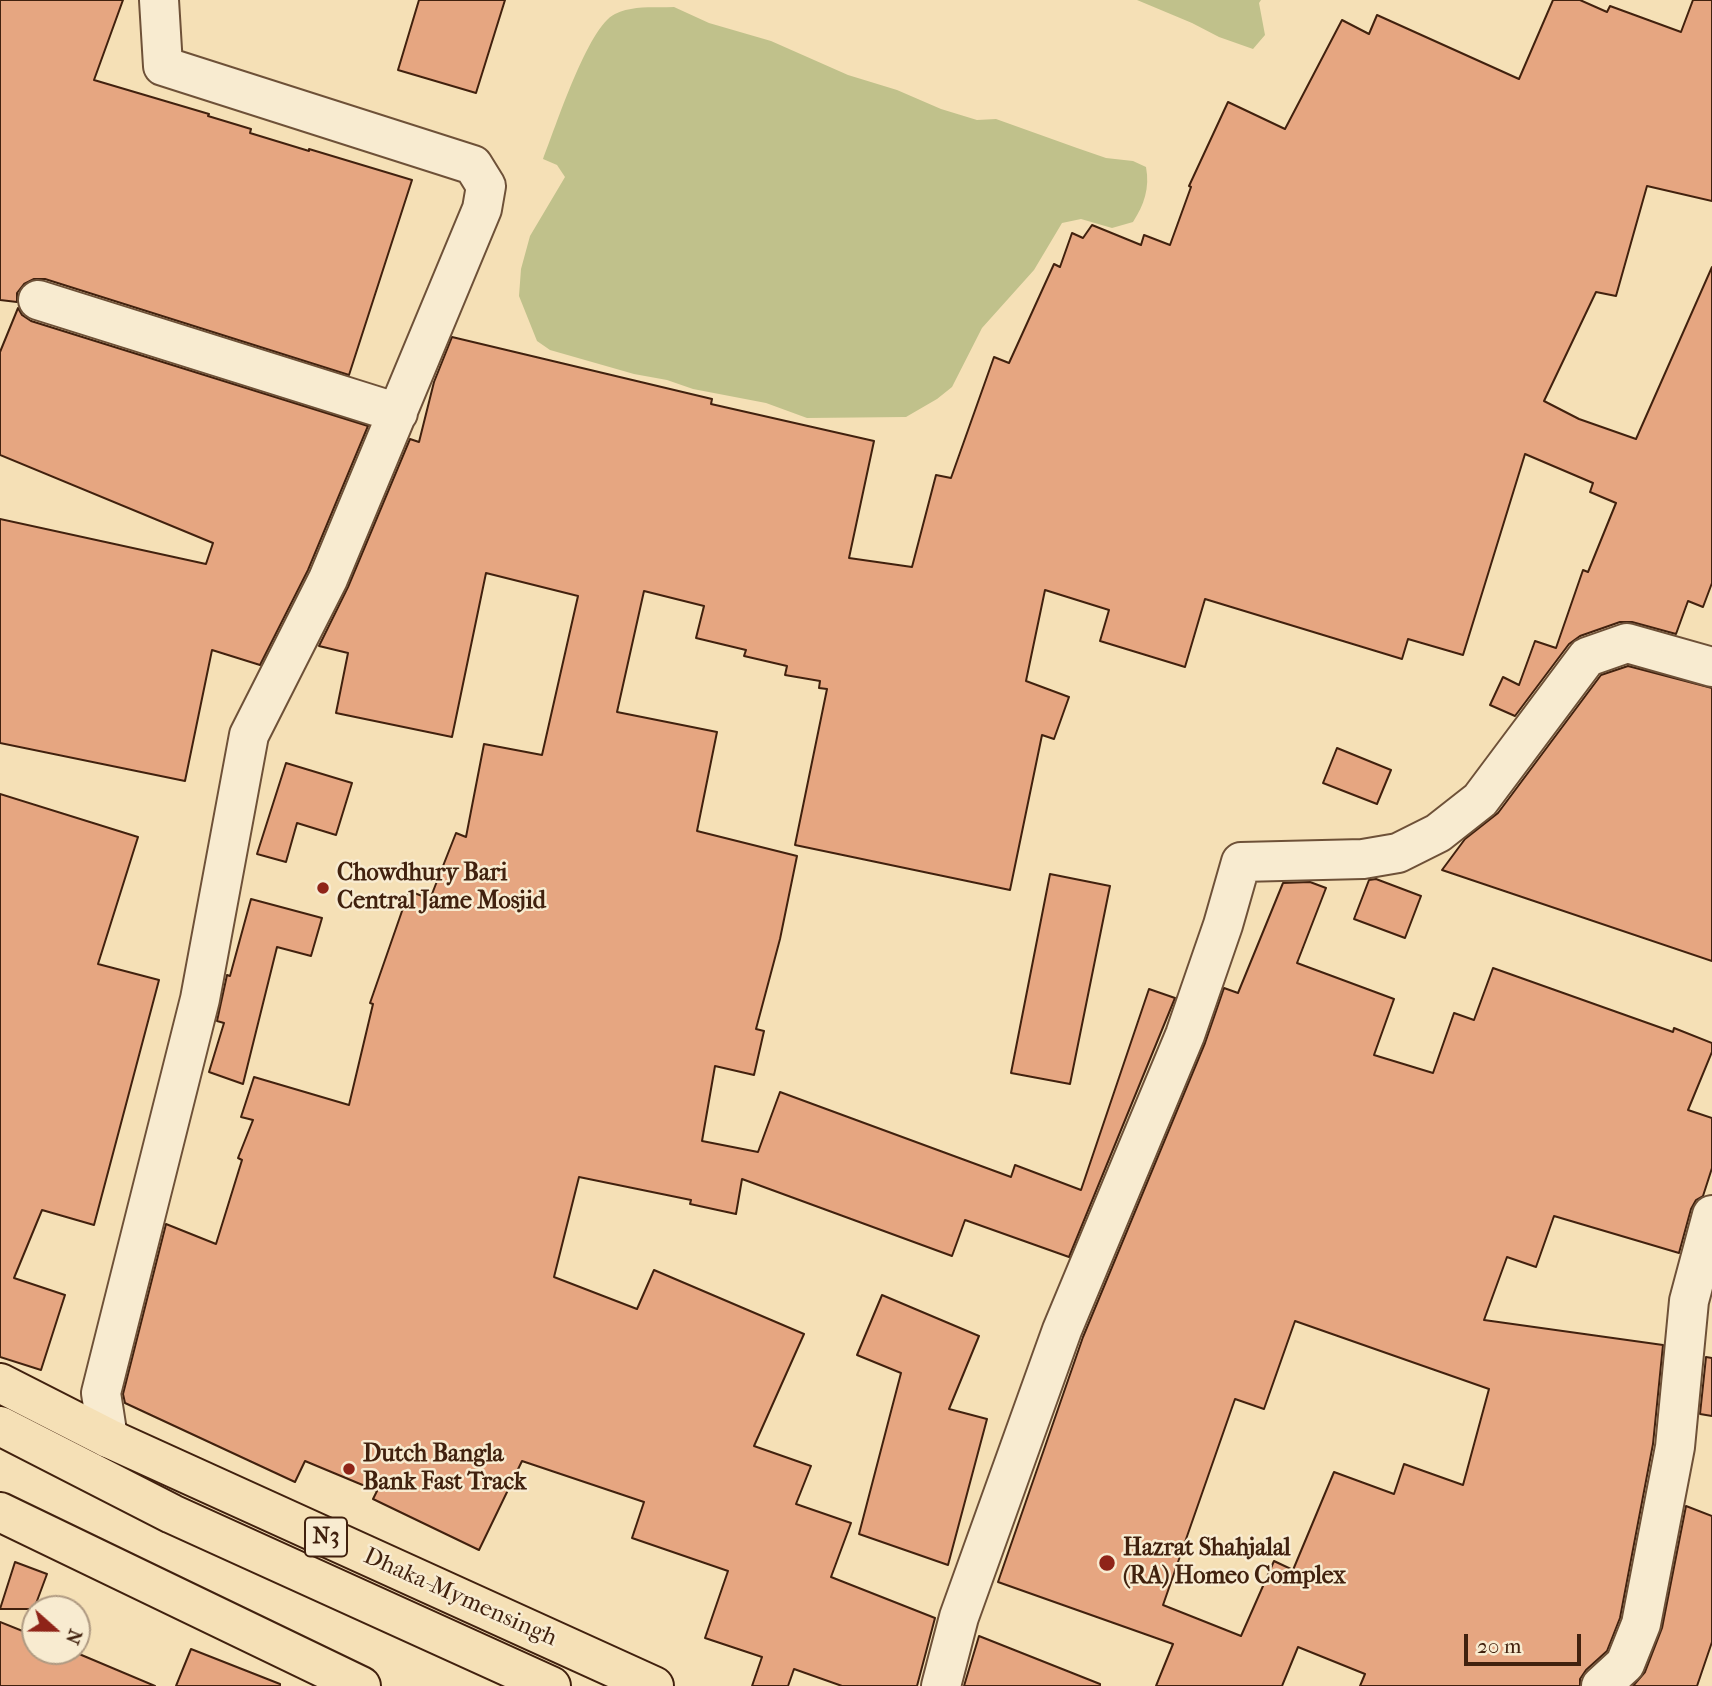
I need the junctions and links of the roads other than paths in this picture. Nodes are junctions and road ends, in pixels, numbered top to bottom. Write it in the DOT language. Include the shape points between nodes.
graph roads {
  1 [pos="159,0"];
  2 [pos="38,300"];
  3 [pos="398,413"];
  4 [pos="1712,667"];
  5 [pos="1712,1215"];
  6 [pos="0,1383"];
  7 [pos="0,1426"];
  8 [pos="108,1438"];
  9 [pos="0,1512"];
  10 [pos="318,1676"];
  11 [pos="361,1686"];
  12 [pos="551,1686"];
  13 [pos="654,1686"];
  14 [pos="941,1686"];
  15 [pos="1601,1686"];
  1 -- 3 [label="street" via="163,66 473,165 486,186 482,209"];
  2 -- 3 [label="street"];
  3 -- 8 [label="street" via="328,579 249,735 200,999 101,1393"];
  4 -- 14 [label="street" via="1627,643 1587,657 1480,800 1438,833 1398,853 1363,859 1241,862 1185,1035 1057,1343 959,1617"];
  5 -- 15 [label="street" via="1689,1301 1675,1447 1641,1624 1625,1664"];
  6 -- 8 [label="highway, Dhaka-Mymensingh / N3"];
  7 -- 12 [label="highway" via="172,1514"];
  8 -- 13 [label="highway, Dhaka-Mymensingh / N3"];
  9 -- 10 [label="highway"];
  10 -- 11 [label="highway"];
}
